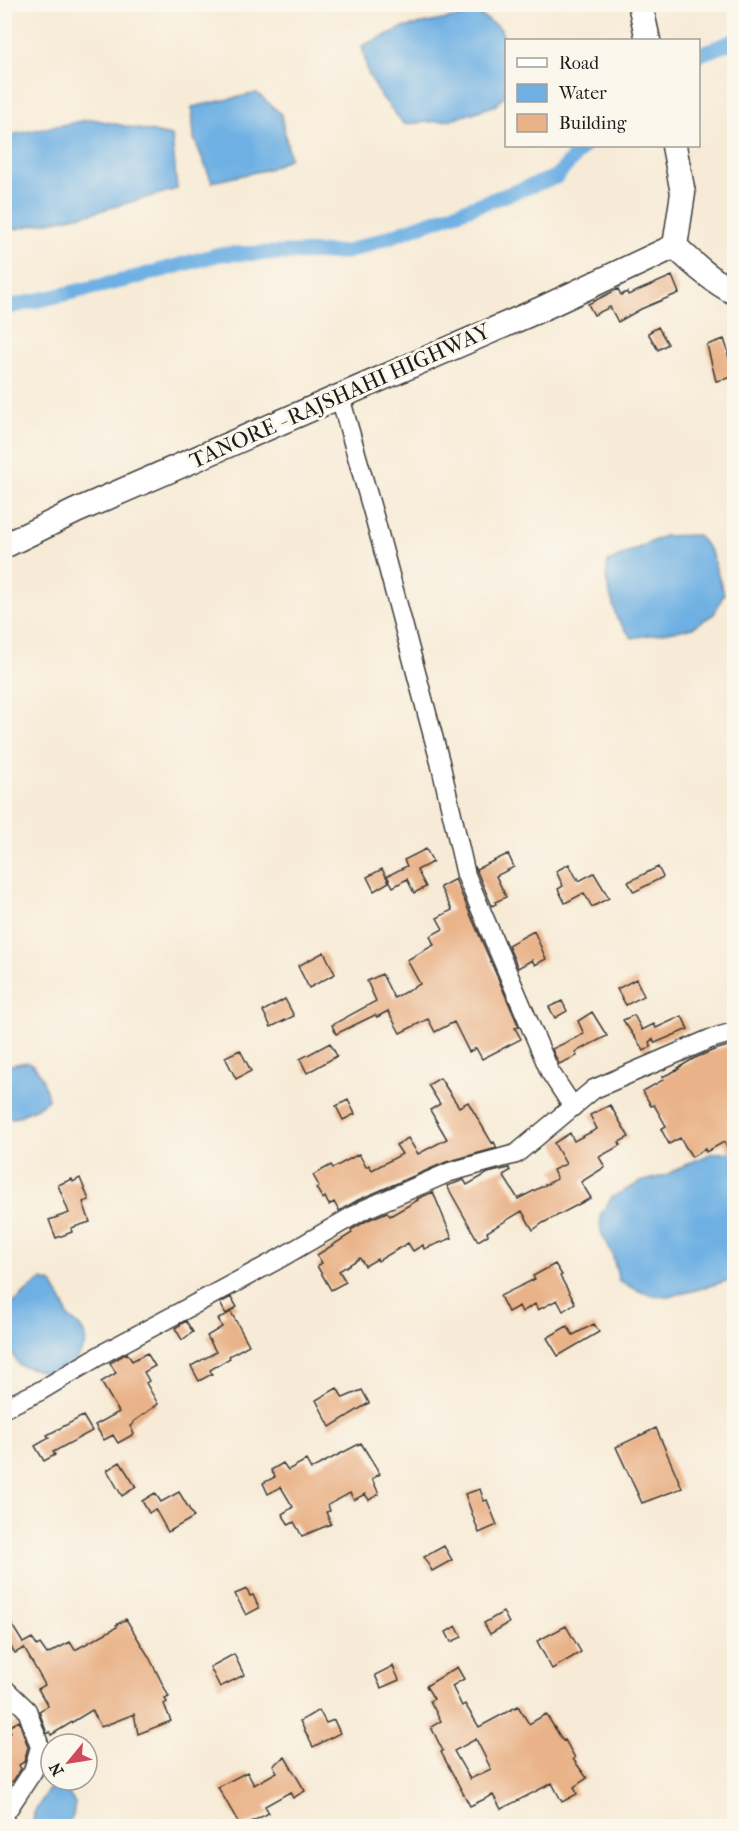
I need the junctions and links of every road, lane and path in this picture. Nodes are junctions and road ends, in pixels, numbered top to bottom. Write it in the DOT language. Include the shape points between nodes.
graph roads {
  1 [pos="640,4"];
  2 [pos="648,39"];
  3 [pos="674,147"];
  4 [pos="675,246"];
  5 [pos="735,292"];
  6 [pos="340,397"];
  7 [pos="4,546"];
  8 [pos="735,1032"];
  9 [pos="573,1107"];
  10 [pos="4,1408"];
  11 [pos="4,1688"];
  12 [pos="4,1815"];
  1 -- 2 [label="main road"];
  3 -- 4 [label="main road" via="683,193"];
  4 -- 5 [label="main road" via="697,267"];
  4 -- 6 [label="main road, TANORE - RAJSHAHI HIGHWAY"];
  6 -- 7 [label="main road, TANORE - RAJSHAHI HIGHWAY"];
  6 -- 9 [label="street" via="440,762 466,875 550,1072"];
  8 -- 9 [label="street" via="594,1089"];
  9 -- 10 [label="street" via="516,1154 450,1172 363,1209"];
  11 -- 12 [label="street" via="27,1710 40,1747 33,1771"];
}
